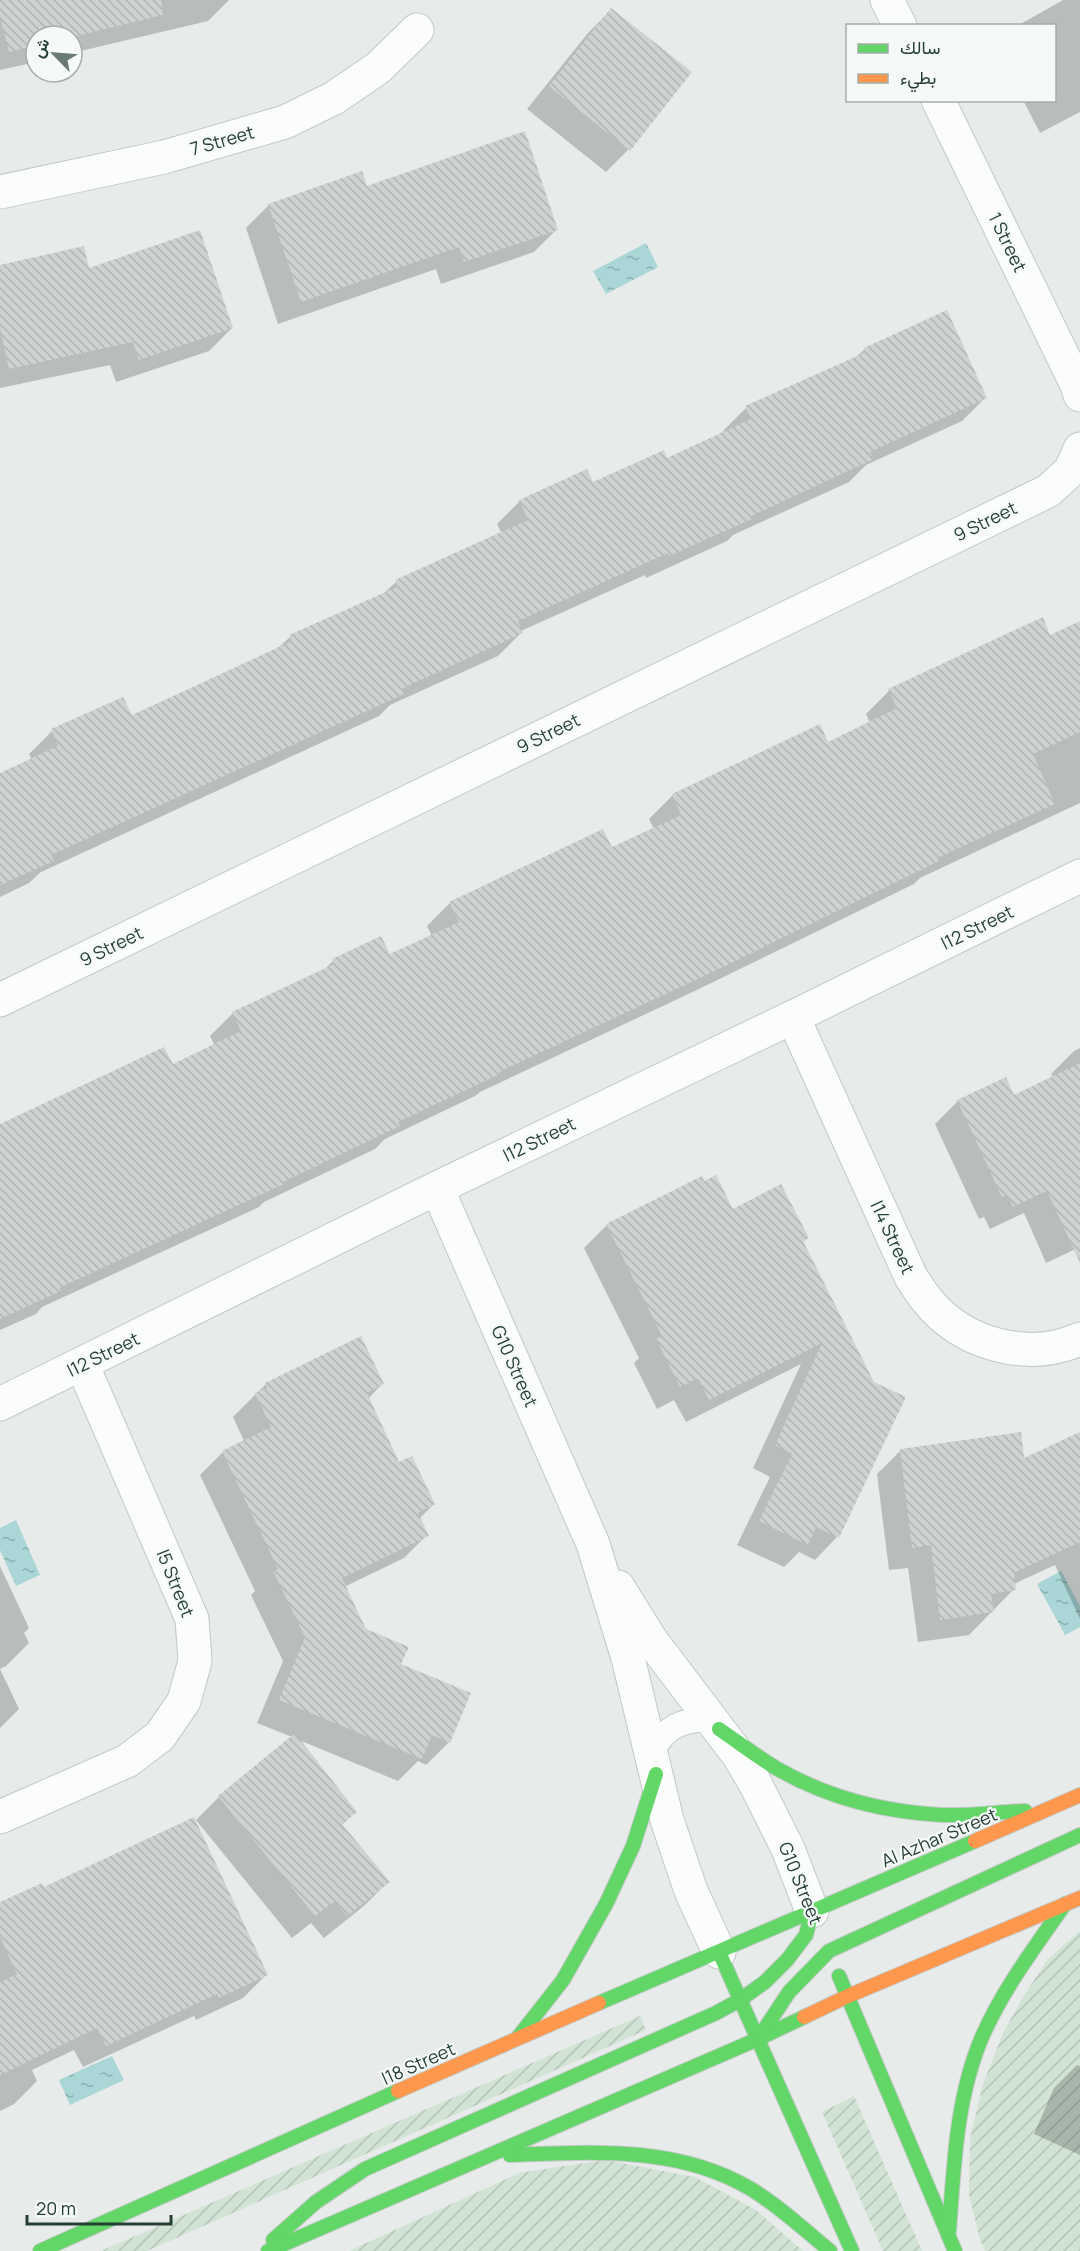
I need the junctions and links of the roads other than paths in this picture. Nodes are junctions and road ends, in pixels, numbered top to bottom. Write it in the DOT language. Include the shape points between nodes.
graph roads {
  1 [pos="887,0"];
  2 [pos="899,24"];
  3 [pos="417,30"];
  4 [pos="939,102"];
  5 [pos="0,192"];
  6 [pos="1079,390"];
  7 [pos="1080,449"];
  8 [pos="1080,876"];
  9 [pos="0,1000"];
  10 [pos="793,1017"];
  11 [pos="437,1188"];
  12 [pos="1080,1339"];
  13 [pos="82,1364"];
  14 [pos="0,1404"];
  15 [pos="593,1544"];
  16 [pos="715,1724"];
  17 [pos="653,1763"];
  18 [pos="1080,1795"];
  19 [pos="1048,1809"];
  20 [pos="0,1817"];
  21 [pos="1080,1835"];
  22 [pos="1080,1898"];
  23 [pos="1065,1904"];
  24 [pos="821,1934"];
  25 [pos="718,1952"];
  26 [pos="848,1996"];
  27 [pos="740,2000"];
  28 [pos="516,2039"];
  29 [pos="758,2039"];
  30 [pos="490,2156"];
  31 [pos="949,2236"];
  32 [pos="40,2251"];
  33 [pos="263,2251"];
  34 [pos="268,2251"];
  35 [pos="830,2251"];
  36 [pos="852,2251"];
  37 [pos="955,2251"];
  1 -- 2 [label="street"];
  3 -- 5 [label="street, 7 Street" via="378,68 334,98 285,122 164,157"];
  4 -- 6 [label="street, 1 Street"];
  7 -- 9 [label="street, 9 Street" via="1070,471 1048,491"];
  8 -- 10 [label="street, I12 Street"];
  10 -- 11 [label="street, I12 Street"];
  10 -- 12 [label="street, I14 Street" via="911,1276 928,1301 975,1338 1003,1347 1033,1350"];
  11 -- 13 [label="street, I12 Street"];
  11 -- 15 [label="street, G10 Street"];
  13 -- 14 [label="street, I12 Street"];
  13 -- 20 [label="street, I5 Street" via="192,1618 195,1660 184,1701 160,1736 127,1761"];
  15 -- 16 [label="street, G10 Street" via="651,1640"];
  15 -- 17 [label="street, G10 Street" via="628,1658"];
  16 -- 17 [label="lane" via="692,1720 675,1725 661,1737"];
  16 -- 19 [label="street" via="783,1771 851,1801 903,1812 945,1815"];
  16 -- 24 [label="street, G10 Street" via="739,1756 772,1814"];
  17 -- 25 [label="street, G10 Street" via="691,1891"];
  17 -- 28 [label="street" via="633,1846 606,1904 563,1980"];
  18 -- 19 [label="street, Al Azhar Street"];
  19 -- 24 [label="street, Al Azhar Street"];
  21 -- 24 [label="street"];
  22 -- 23 [label="street"];
  23 -- 26 [label="street"];
  23 -- 31 [label="street" via="1010,1984 974,2058 957,2136"];
  24 -- 25 [label="street, I18 Street"];
  24 -- 26 [label="street, G10 Street"];
  24 -- 27 [label="street" via="806,1935 765,1982"];
  24 -- 29 [label="street"];
  25 -- 27 [label="street, G10 Street"];
  25 -- 28 [label="street, I18 Street"];
  26 -- 29 [label="street"];
  26 -- 31 [label="street, G10 Street"];
  27 -- 29 [label="street, G10 Street"];
  27 -- 33 [label="street" via="365,2169 308,2207"];
  28 -- 32 [label="street, I18 Street"];
  29 -- 30 [label="street"];
  29 -- 36 [label="street, G10 Street"];
  30 -- 34 [label="street"];
  30 -- 35 [label="street" via="618,2151 693,2164 749,2188"];
  31 -- 37 [label="street, G10 Street"];
}
